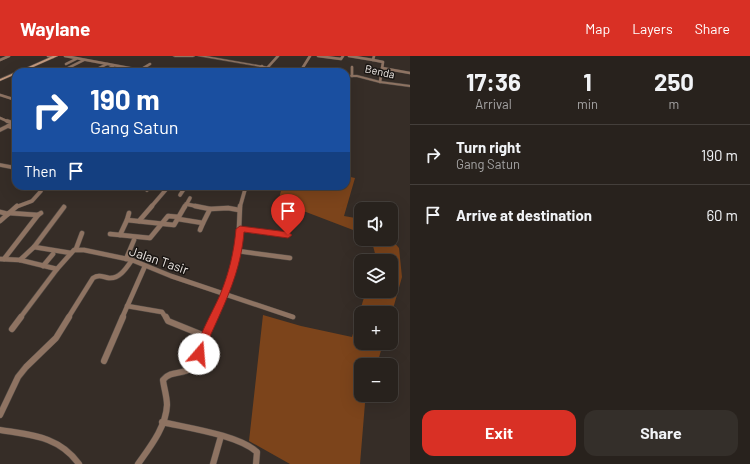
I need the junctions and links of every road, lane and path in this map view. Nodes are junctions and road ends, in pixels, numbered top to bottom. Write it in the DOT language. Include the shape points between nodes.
graph roads {
  1 [pos="9,56"];
  2 [pos="48,56"];
  3 [pos="64,56"];
  4 [pos="175,56"];
  5 [pos="193,56"];
  6 [pos="200,56"];
  7 [pos="278,56"];
  8 [pos="310,56"];
  9 [pos="318,56"];
  10 [pos="343,56"];
  11 [pos="349,56"];
  12 [pos="55,57"];
  13 [pos="76,58"];
  14 [pos="374,58"];
  15 [pos="0,60"];
  16 [pos="84,60"];
  17 [pos="66,64"];
  18 [pos="107,64"];
  19 [pos="150,64"];
  20 [pos="113,66"];
  21 [pos="262,66"];
  22 [pos="268,67"];
  23 [pos="352,67"];
  24 [pos="29,68"];
  25 [pos="68,68"];
  26 [pos="99,68"];
  27 [pos="109,68"];
  28 [pos="126,68"];
  29 [pos="144,68"];
  30 [pos="260,68"];
  31 [pos="274,68"];
  32 [pos="302,68"];
  33 [pos="382,68"];
  34 [pos="410,73"];
  35 [pos="12,75"];
  36 [pos="352,76"];
  37 [pos="0,80"];
  38 [pos="380,82"];
  39 [pos="410,86"];
  40 [pos="0,95"];
  41 [pos="12,99"];
  42 [pos="0,118"];
  43 [pos="12,121"];
  44 [pos="12,124"];
  45 [pos="8,126"];
  46 [pos="12,128"];
  47 [pos="0,130"];
  48 [pos="0,165"];
  49 [pos="12,167"];
  50 [pos="166,190"];
  51 [pos="183,190"];
  52 [pos="244,190"];
  53 [pos="41,191"];
  54 [pos="180,195"];
  55 [pos="190,198"];
  56 [pos="186,204"];
  57 [pos="64,208"];
  58 [pos="210,209"];
  59 [pos="239,210"];
  60 [pos="0,212"];
  61 [pos="129,213"];
  62 [pos="8,214"];
  63 [pos="179,218"];
  64 [pos="127,220"];
  65 [pos="0,221"];
  66 [pos="139,221"];
  67 [pos="162,223"];
  68 [pos="203,223"];
  69 [pos="240,229"];
  70 [pos="200,230"];
  71 [pos="82,233"];
  72 [pos="110,234"];
  73 [pos="120,235"];
  74 [pos="288,235"];
  75 [pos="134,240"];
  76 [pos="34,247"];
  77 [pos="76,249"];
  78 [pos="238,251"];
  79 [pos="70,253"];
  80 [pos="53,254"];
  81 [pos="290,258"];
  82 [pos="2,259"];
  83 [pos="126,259"];
  84 [pos="20,260"];
  85 [pos="132,260"];
  86 [pos="43,266"];
  87 [pos="144,266"];
  88 [pos="58,269"];
  89 [pos="225,294"];
  90 [pos="127,306"];
  91 [pos="293,317"];
  92 [pos="12,328"];
  93 [pos="205,336"];
  94 [pos="104,361"];
  95 [pos="0,414"];
  96 [pos="162,422"];
  97 [pos="0,430"];
  98 [pos="221,436"];
  99 [pos="79,464"];
  100 [pos="138,464"];
  101 [pos="213,464"];
  102 [pos="256,464"];
  1 -- 15 [label="street"];
  2 -- 12 [label="street"];
  3 -- 13 [label="street"];
  4 -- 5 [label="street"];
  6 -- 21 [label="street"];
  7 -- 22 [label="street"];
  8 -- 32 [label="street"];
  9 -- 10 [label="street" via="337,59"];
  11 -- 14 [label="street"];
  12 -- 24 [label="main road"];
  13 -- 16 [label="street"];
  13 -- 17 [label="street"];
  14 -- 33 [label="street" via="383,62"];
  16 -- 18 [label="street"];
  16 -- 25 [label="street"];
  18 -- 20 [label="street"];
  18 -- 26 [label="street"];
  19 -- 29 [label="street"];
  20 -- 27 [label="street"];
  20 -- 28 [label="street"];
  21 -- 22 [label="street"];
  21 -- 30 [label="street"];
  22 -- 31 [label="street"];
  23 -- 36 [label="street"];
  33 -- 34 [label="street"];
  33 -- 38 [label="street"];
  35 -- 37 [label="main road"];
  36 -- 38 [label="street, Benda"];
  38 -- 39 [label="street, Benda"];
  40 -- 41 [label="street"];
  42 -- 43 [label="street"];
  44 -- 45 [label="street"];
  45 -- 46 [label="street"];
  45 -- 47 [label="street"];
  48 -- 49 [label="street"];
  50 -- 66 [label="street"];
  51 -- 54 [label="street"];
  52 -- 59 [label="street"];
  53 -- 62 [label="street" via="32,201 18,205"];
  55 -- 56 [label="street"];
  56 -- 58 [label="street"];
  56 -- 63 [label="street"];
  57 -- 76 [label="street"];
  58 -- 59 [label="street"];
  58 -- 68 [label="street"];
  59 -- 69 [label="street"];
  60 -- 62 [label="street"];
  61 -- 64 [label="street"];
  62 -- 65 [label="street"];
  62 -- 82 [label="street" via="40,214"];
  63 -- 67 [label="street" via="169,216"];
  63 -- 67 [label="street" via="173,225"];
  63 -- 68 [label="street"];
  64 -- 66 [label="street"];
  64 -- 73 [label="street"];
  66 -- 67 [label="street"];
  67 -- 73 [label="street" via="150,238"];
  68 -- 70 [label="street"];
  69 -- 74 [label="street"];
  69 -- 78 [label="street"];
  71 -- 77 [label="street"];
  72 -- 73 [label="street"];
  75 -- 83 [label="street"];
  76 -- 79 [label="street"];
  76 -- 84 [label="street"];
  77 -- 79 [label="street"];
  77 -- 83 [label="street, Jalan Tasir"];
  78 -- 81 [label="street"];
  78 -- 89 [label="street"];
  79 -- 88 [label="street"];
  80 -- 86 [label="street"];
  82 -- 84 [label="street"];
  83 -- 85 [label="street, Jalan Tasir"];
  84 -- 86 [label="street"];
  85 -- 87 [label="street, Jalan Tasir"];
  85 -- 95 [label="street" via="116,278 93,278 56,338 18,377"];
  86 -- 88 [label="street"];
  87 -- 89 [label="street, Jalan Tasir"];
  87 -- 90 [label="street"];
  88 -- 92 [label="street"];
  89 -- 91 [label="street, Jalan Tasir"];
  89 -- 93 [label="street"];
  90 -- 93 [label="street" via="162,312 168,321"];
  90 -- 94 [label="street"];
  93 -- 96 [label="street" via="193,366 167,375 163,380 167,406"];
  96 -- 98 [label="street"];
  96 -- 100 [label="street" via="149,450"];
  97 -- 99 [label="street" via="55,442 67,449"];
  98 -- 101 [label="street"];
  98 -- 102 [label="street" via="254,447 258,455"];
}
